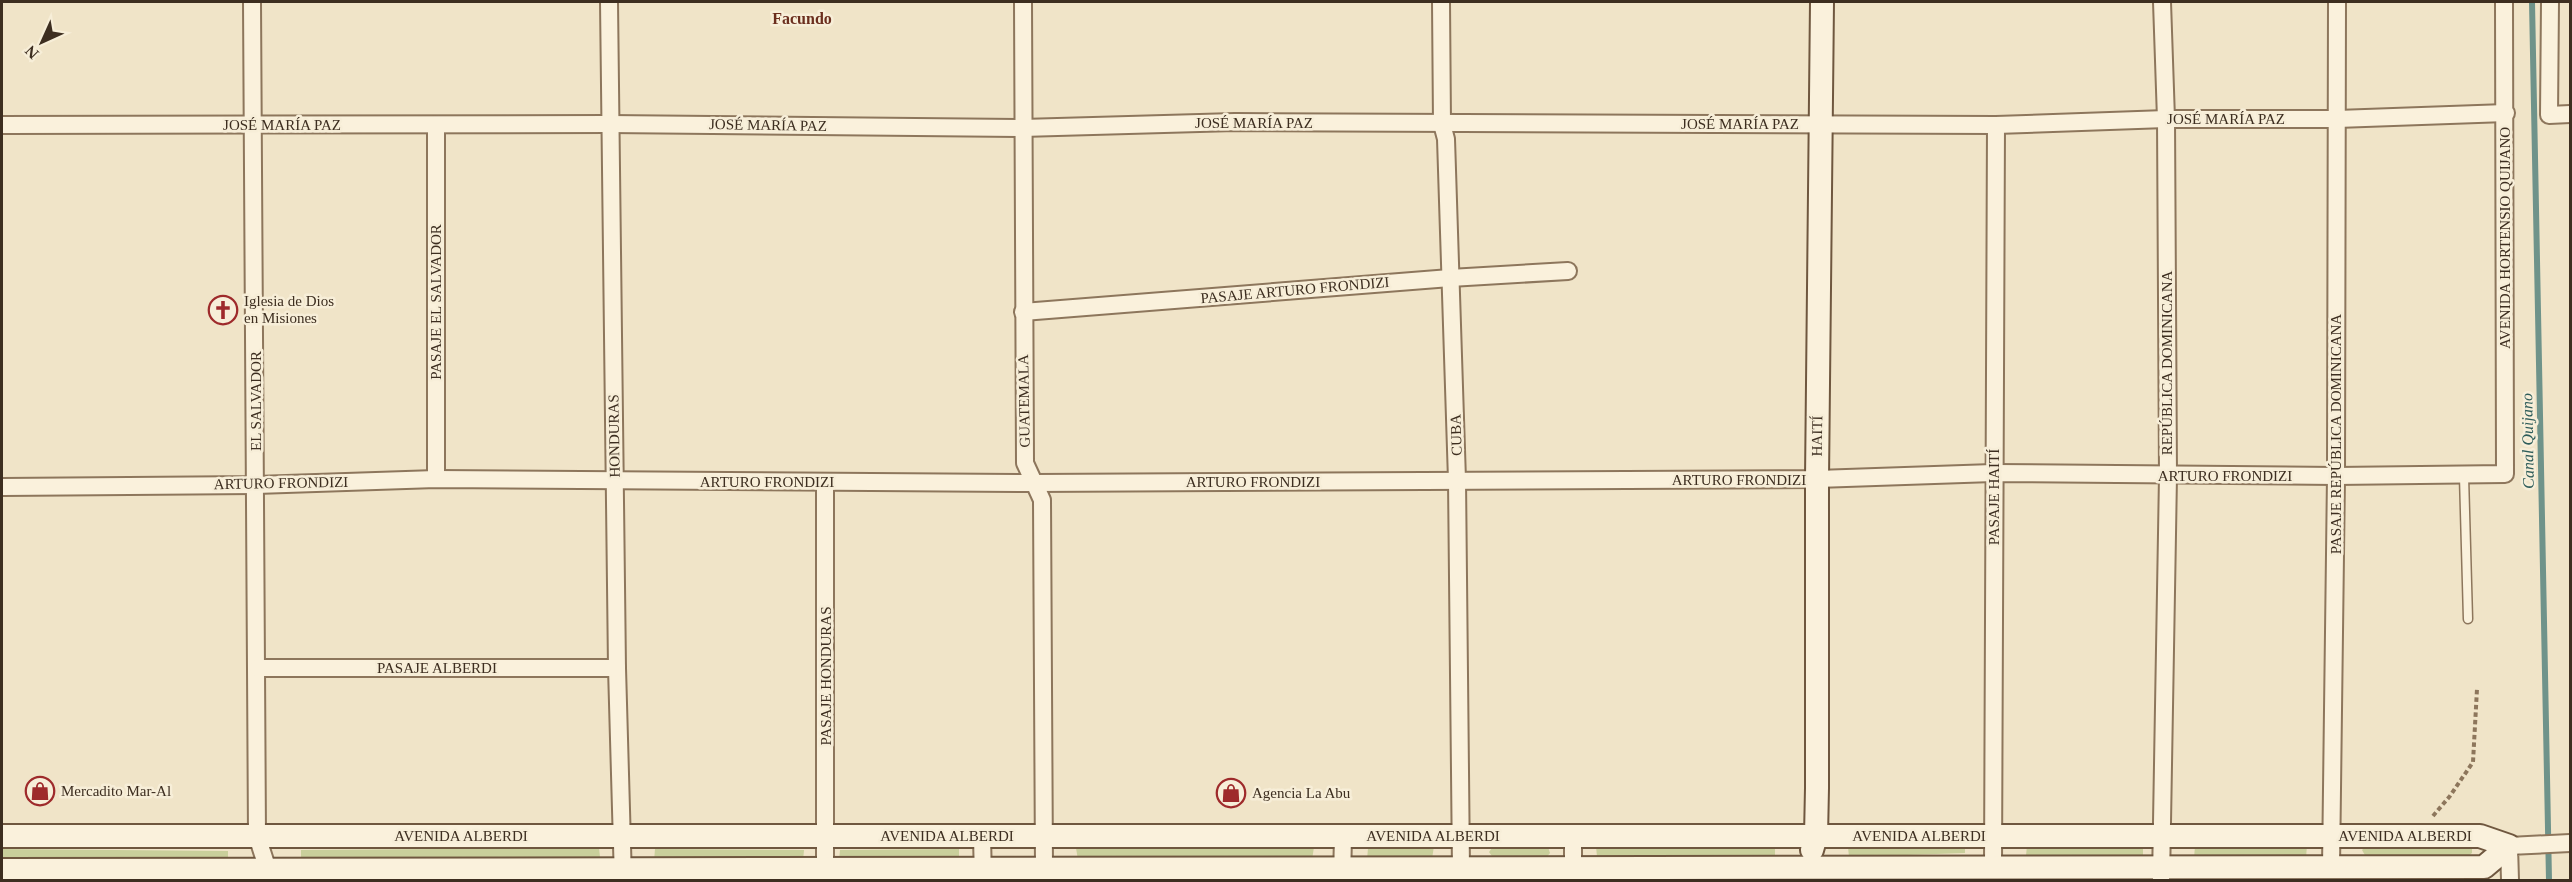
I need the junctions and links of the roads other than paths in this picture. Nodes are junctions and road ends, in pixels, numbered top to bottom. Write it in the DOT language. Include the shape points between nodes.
graph roads {
  1 [pos="252,2"];
  2 [pos="609,2"];
  3 [pos="1023,2"];
  4 [pos="1441,2"];
  5 [pos="1822,2"];
  6 [pos="2163,2"];
  7 [pos="2337,2"];
  8 [pos="2504,2"];
  9 [pos="2550,2"];
  10 [pos="2506,113"];
  11 [pos="2571,114"];
  12 [pos="2166,119"];
  13 [pos="2337,119"];
  14 [pos="609,124"];
  15 [pos="1442,124"];
  16 [pos="1822,124"];
  17 [pos="2,125"];
  18 [pos="254,125"];
  19 [pos="436,125"];
  20 [pos="1996,125"];
  21 [pos="1022,128"];
  22 [pos="1568,271"];
  23 [pos="1450,278"];
  24 [pos="1023,312"];
  25 [pos="1993,473"];
  26 [pos="2505,474"];
  27 [pos="2168,476"];
  28 [pos="2336,476"];
  29 [pos="2464,476"];
  30 [pos="436,479"];
  31 [pos="1817,479"];
  32 [pos="1457,480"];
  33 [pos="615,481"];
  34 [pos="825,482"];
  35 [pos="1034,483"];
  36 [pos="256,485"];
  37 [pos="2,487"];
  38 [pos="2468,619"];
  39 [pos="258,668"];
  40 [pos="617,668"];
  41 [pos="2,836"];
  42 [pos="258,836"];
  43 [pos="622,836"];
  44 [pos="826,836"];
  45 [pos="982,836"];
  46 [pos="1044,836"];
  47 [pos="1343,836"];
  48 [pos="1461,836"];
  49 [pos="1573,836"];
  50 [pos="1816,836"];
  51 [pos="1995,836"];
  52 [pos="2161,836"];
  53 [pos="2332,836"];
  54 [pos="2564,843"];
  55 [pos="2509,846"];
  56 [pos="2331,867"];
  57 [pos="1461,868"];
  58 [pos="1994,868"];
  59 [pos="1044,869"];
  60 [pos="2,870"];
  61 [pos="825,870"];
  62 [pos="1573,874"];
  63 [pos="1805,874"];
  64 [pos="2161,874"];
  65 [pos="268,875"];
  66 [pos="623,875"];
  67 [pos="982,875"];
  68 [pos="1342,875"];
  69 [pos="2510,880"];
  1 -- 18 [label="street, EL SALVADOR"];
  2 -- 14 [label="street, HONDURAS"];
  3 -- 21 [label="street, GUATEMALA"];
  4 -- 15 [label="street, CUBA"];
  5 -- 16 [label="main road, HAITÍ"];
  6 -- 12 [label="street, REPÚBLICA DOMINICANA"];
  7 -- 13 [label="street, PASAJE REPÚBLICA DOMINICANA"];
  8 -- 10 [label="street, AVENIDA HORTENSIO QUIJANO"];
  9 -- 11 [label="street" via="2550,115"];
  10 -- 13 [label="street, JOSÉ MARÍA PAZ"];
  10 -- 26 [label="street, AVENIDA HORTENSIO QUIJANO"];
  12 -- 13 [label="street, JOSÉ MARÍA PAZ"];
  12 -- 20 [label="street, JOSÉ MARÍA PAZ"];
  12 -- 27 [label="street, REPÚBLICA DOMINICANA"];
  13 -- 28 [label="street, PASAJE REPÚBLICA DOMINICANA"];
  14 -- 19 [label="street, JOSÉ MARÍA PAZ"];
  14 -- 21 [label="street, JOSÉ MARÍA PAZ"];
  14 -- 33 [label="street, HONDURAS"];
  15 -- 16 [label="street, JOSÉ MARÍA PAZ"];
  15 -- 21 [label="street, JOSÉ MARÍA PAZ" via="1235,122"];
  15 -- 23 [label="street, CUBA" via="1446,139"];
  16 -- 20 [label="street, JOSÉ MARÍA PAZ"];
  16 -- 31 [label="main road, HAITÍ"];
  17 -- 18 [label="street, JOSÉ MARÍA PAZ"];
  18 -- 19 [label="street, JOSÉ MARÍA PAZ"];
  18 -- 36 [label="street, EL SALVADOR"];
  19 -- 30 [label="street, PASAJE EL SALVADOR"];
  20 -- 25 [label="street, PASAJE HAITÍ"];
  21 -- 24 [label="street, GUATEMALA"];
  22 -- 23 [label="street, PASAJE ARTURO FRONDIZI"];
  23 -- 24 [label="street, PASAJE ARTURO FRONDIZI"];
  23 -- 32 [label="street, CUBA"];
  24 -- 35 [label="street, GUATEMALA" via="1025,463"];
  25 -- 27 [label="street, ARTURO FRONDIZI"];
  25 -- 31 [label="street, ARTURO FRONDIZI"];
  25 -- 51 [label="street, PASAJE HAITÍ"];
  26 -- 29 [label="street, ARTURO FRONDIZI"];
  27 -- 28 [label="street, ARTURO FRONDIZI"];
  27 -- 52 [label="street, REPÚBLICA DOMINICANA"];
  28 -- 29 [label="street, ARTURO FRONDIZI"];
  28 -- 53 [label="street, PASAJE REPÚBLICA DOMINICANA"];
  29 -- 38 [label="lane"];
  30 -- 33 [label="street, ARTURO FRONDIZI"];
  30 -- 36 [label="street, ARTURO FRONDIZI"];
  31 -- 32 [label="street, ARTURO FRONDIZI"];
  31 -- 50 [label="main road, HAITÍ"];
  32 -- 35 [label="street, ARTURO FRONDIZI"];
  32 -- 48 [label="street, CUBA"];
  33 -- 34 [label="street, ARTURO FRONDIZI"];
  33 -- 40 [label="street, HONDURAS"];
  34 -- 35 [label="street, ARTURO FRONDIZI"];
  34 -- 44 [label="street, PASAJE HONDURAS"];
  35 -- 46 [label="street, GUATEMALA" via="1042,500"];
  36 -- 37 [label="street, ARTURO FRONDIZI"];
  36 -- 39 [label="street, EL SALVADOR"];
  39 -- 40 [label="street, PASAJE ALBERDI"];
  39 -- 42 [label="street, EL SALVADOR"];
  40 -- 43 [label="street, HONDURAS"];
  41 -- 42 [label="main road, AVENIDA ALBERDI"];
  42 -- 43 [label="main road, AVENIDA ALBERDI"];
  42 -- 65 [label="street, EL SALVADOR"];
  43 -- 44 [label="main road, AVENIDA ALBERDI"];
  43 -- 66 [label="street, HONDURAS"];
  44 -- 45 [label="main road, AVENIDA ALBERDI"];
  44 -- 61 [label="street, PASAJE HONDURAS"];
  45 -- 46 [label="main road, AVENIDA ALBERDI"];
  45 -- 67 [label="street"];
  46 -- 47 [label="main road, AVENIDA ALBERDI"];
  46 -- 59 [label="street, GUATEMALA"];
  47 -- 48 [label="main road, AVENIDA ALBERDI"];
  47 -- 68 [label="street"];
  48 -- 49 [label="main road, AVENIDA ALBERDI"];
  48 -- 57 [label="street, CUBA"];
  49 -- 50 [label="main road, AVENIDA ALBERDI"];
  49 -- 62 [label="street"];
  50 -- 51 [label="main road, AVENIDA ALBERDI"];
  50 -- 63 [label="main road, HAITÍ"];
  51 -- 52 [label="main road, AVENIDA ALBERDI"];
  51 -- 58 [label="street, PASAJE HAITÍ"];
  52 -- 53 [label="main road, AVENIDA ALBERDI"];
  52 -- 64 [label="street, REPÚBLICA DOMINICANA"];
  53 -- 55 [label="main road, AVENIDA ALBERDI" via="2480,836"];
  53 -- 56 [label="street, PASAJE REPÚBLICA DOMINICANA"];
  54 -- 55 [label="street"];
  55 -- 56 [label="main road, AVENIDA ALBERDI" via="2484,867 2400,871"];
  55 -- 69 [label="street"];
  56 -- 64 [label="main road, AVENIDA ALBERDI"];
  57 -- 62 [label="main road, AVENIDA ALBERDI"];
  57 -- 68 [label="main road, AVENIDA ALBERDI"];
  58 -- 63 [label="main road, AVENIDA ALBERDI"];
  58 -- 64 [label="main road, AVENIDA ALBERDI"];
  59 -- 67 [label="main road, AVENIDA ALBERDI"];
  59 -- 68 [label="main road, AVENIDA ALBERDI"];
  60 -- 65 [label="main road, AVENIDA ALBERDI"];
  61 -- 66 [label="main road, AVENIDA ALBERDI"];
  61 -- 67 [label="main road, AVENIDA ALBERDI"];
  62 -- 63 [label="main road, AVENIDA ALBERDI"];
  65 -- 66 [label="main road, AVENIDA ALBERDI"];
}
